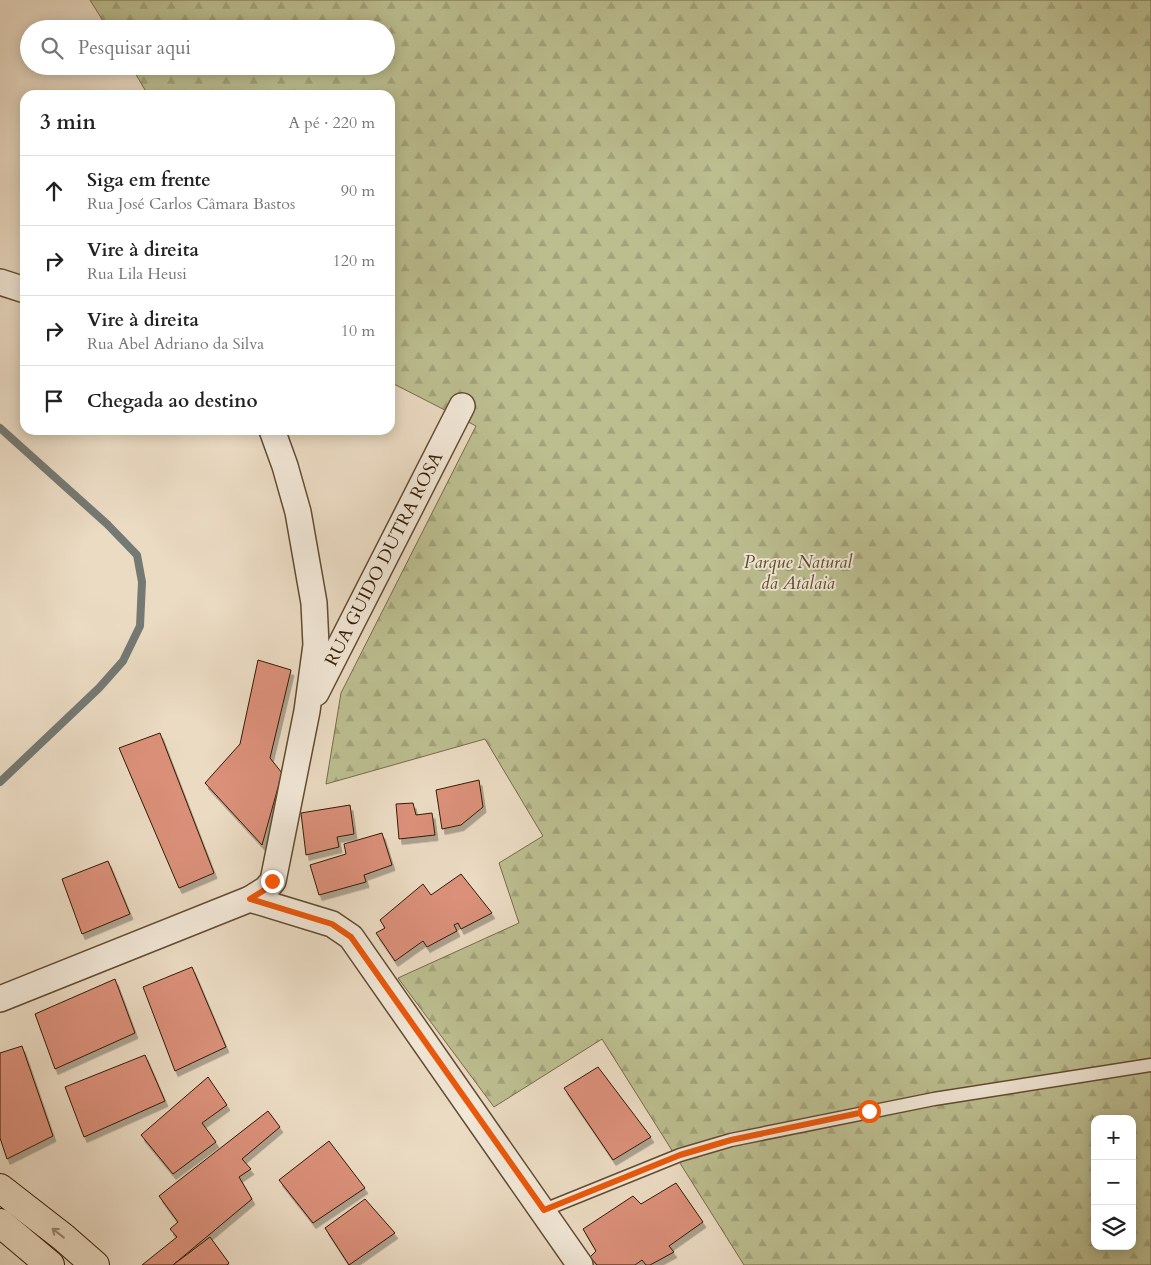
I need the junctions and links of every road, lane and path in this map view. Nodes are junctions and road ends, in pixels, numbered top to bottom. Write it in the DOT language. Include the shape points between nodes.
graph roads {
  1 [pos="0,282"];
  2 [pos="20,288"];
  3 [pos="462,406"];
  4 [pos="274,435"];
  5 [pos="307,711"];
  6 [pos="250,899"];
  7 [pos="0,999"];
  8 [pos="1151,1065"];
  9 [pos="0,1188"];
  10 [pos="544,1210"];
  11 [pos="0,1223"];
  12 [pos="50,1265"];
  13 [pos="95,1265"];
  14 [pos="580,1265"];
  1 -- 2 [label="street"];
  3 -- 5 [label="street, RUA GUIDO DUTRA ROSA"];
  4 -- 5 [label="street" via="298,512 314,603 316,645"];
  5 -- 6 [label="street" via="276,870 266,889"];
  6 -- 7 [label="street"];
  6 -- 10 [label="street" via="332,924 351,937"];
  8 -- 10 [label="lane" via="934,1099 731,1140 680,1155"];
  13 -- 9 [label="main road, one-way"];
  10 -- 14 [label="street"];
  11 -- 12 [label="main road"];
}
